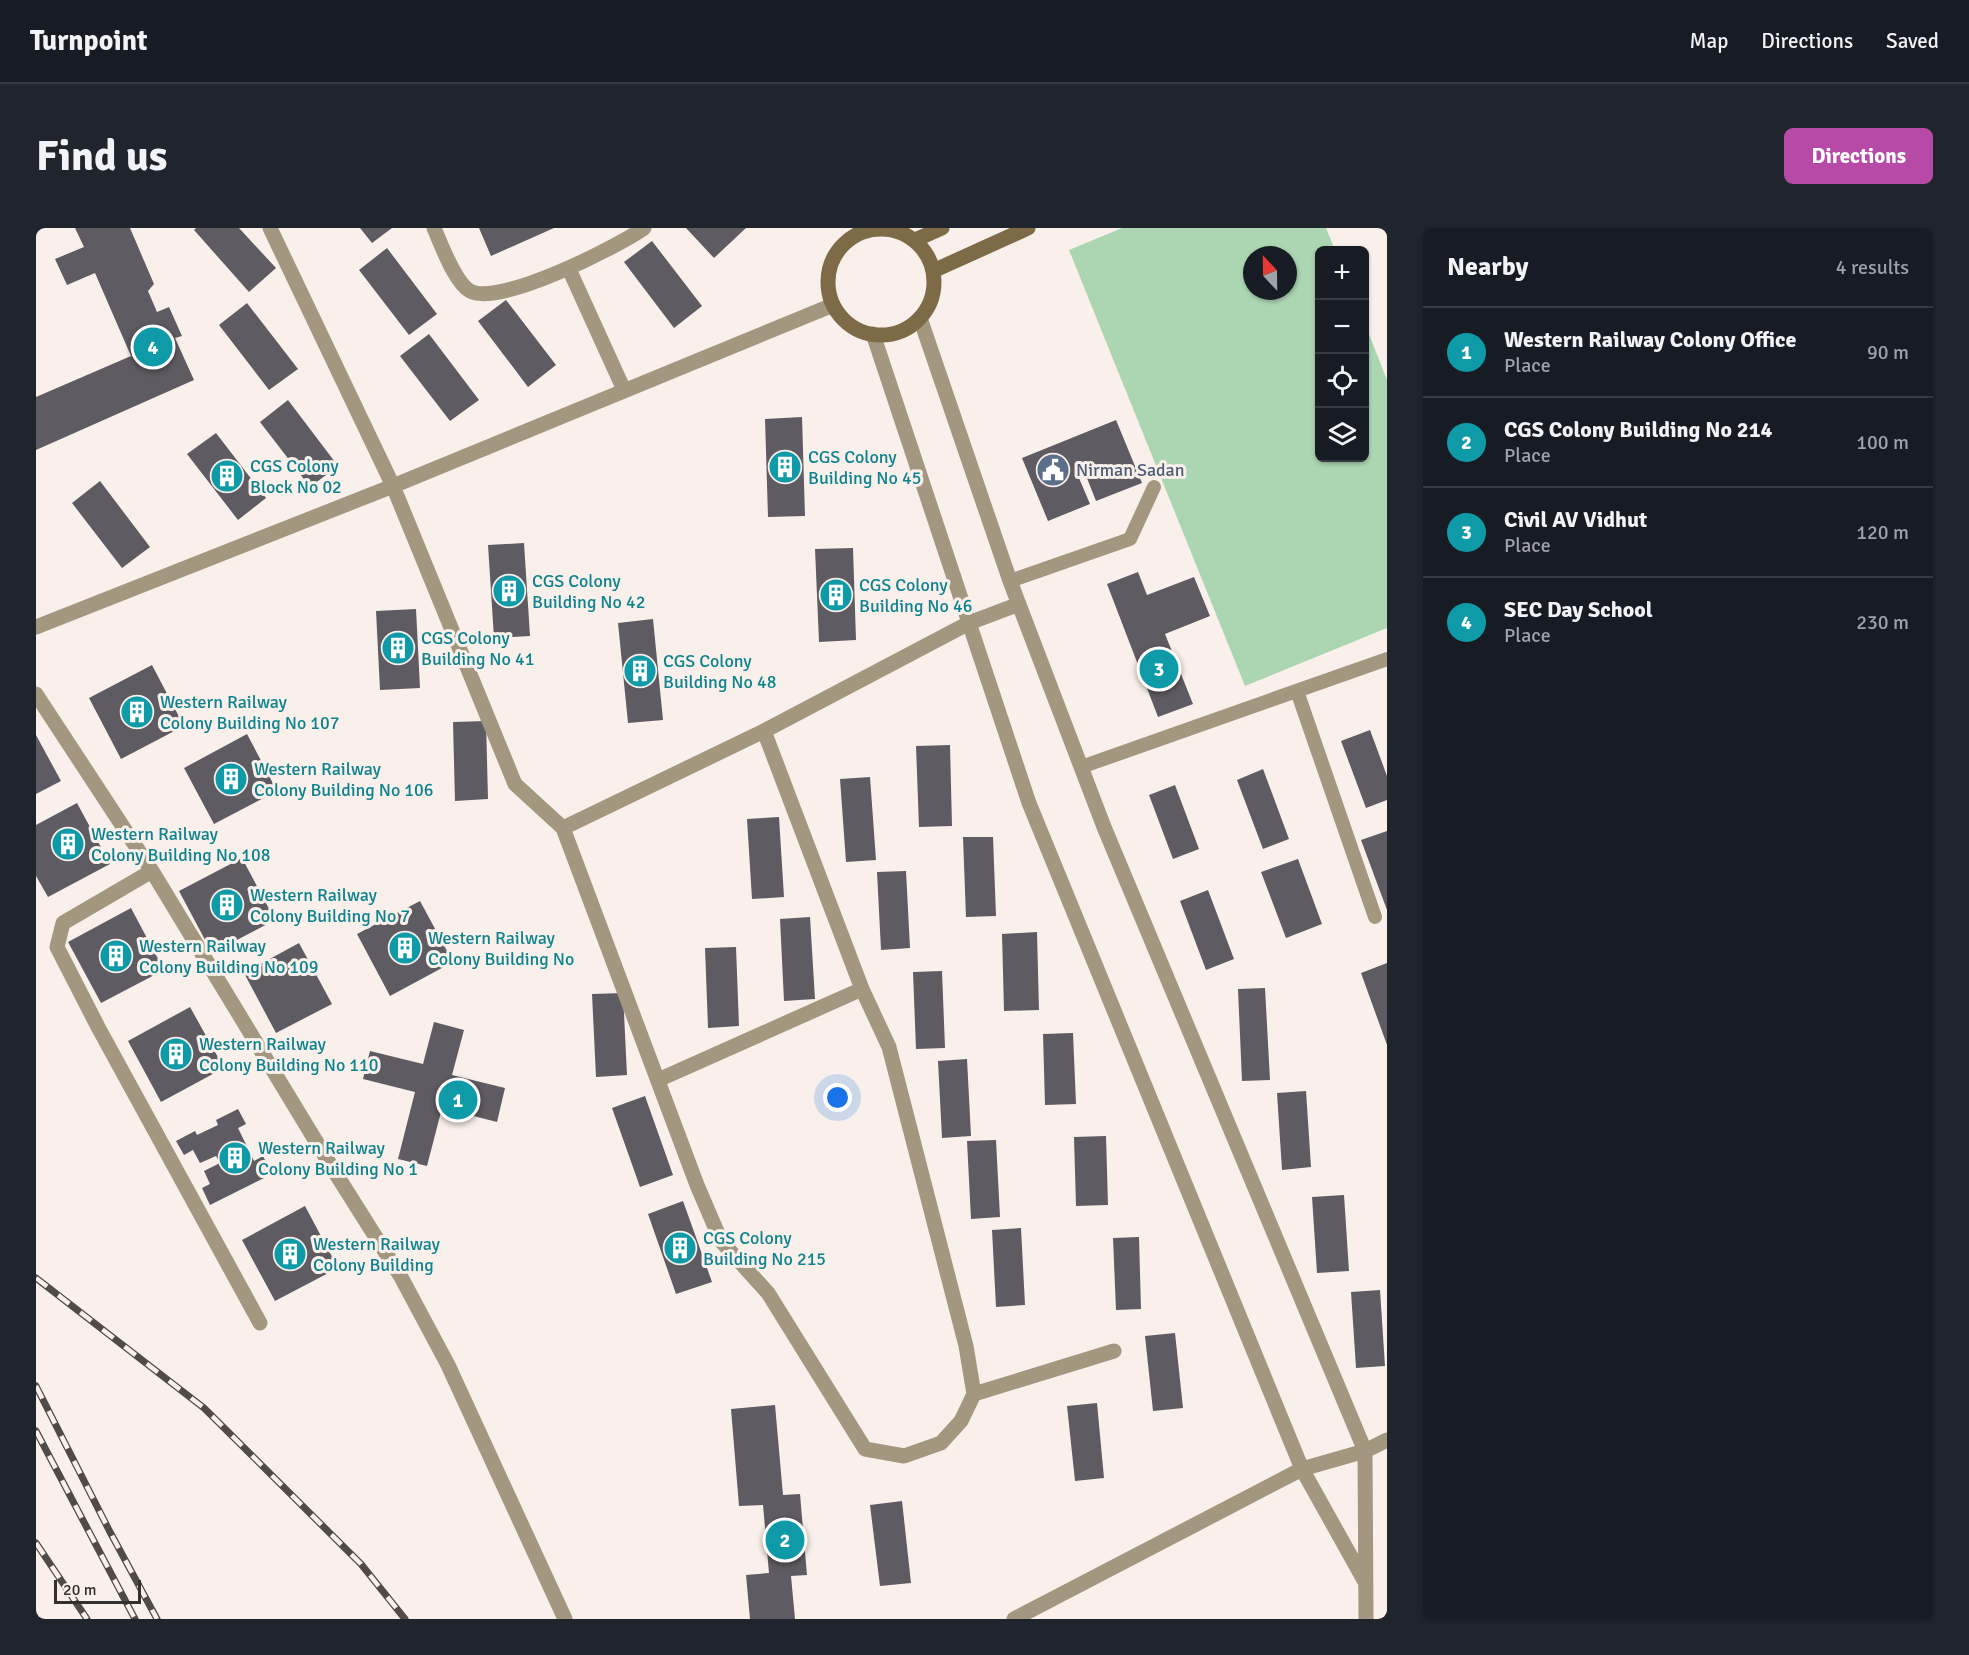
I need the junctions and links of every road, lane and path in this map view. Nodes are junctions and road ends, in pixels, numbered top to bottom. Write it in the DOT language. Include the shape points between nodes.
graph roads {
  1 [pos="270,228"];
  2 [pos="434,228"];
  3 [pos="644,228"];
  4 [pos="942,228"];
  5 [pos="1028,228"];
  6 [pos="846,234"];
  7 [pos="915,240"];
  8 [pos="569,269"];
  9 [pos="933,271"];
  10 [pos="833,304"];
  11 [pos="920,318"];
  12 [pos="873,334"];
  13 [pos="624,390"];
  14 [pos="393,486"];
  15 [pos="1154,487"];
  16 [pos="1010,581"];
  17 [pos="1019,603"];
  18 [pos="969,623"];
  19 [pos="36,627"];
  20 [pos="1387,659"];
  21 [pos="1297,691"];
  22 [pos="36,694"];
  23 [pos="764,731"];
  24 [pos="1081,766"];
  25 [pos="563,828"];
  26 [pos="152,871"];
  27 [pos="1375,917"];
  28 [pos="862,989"];
  29 [pos="658,1080"];
  30 [pos="260,1323"];
  31 [pos="1114,1351"];
  32 [pos="974,1394"];
  33 [pos="1387,1440"];
  34 [pos="1365,1450"];
  35 [pos="1302,1469"];
  36 [pos="1365,1583"];
  37 [pos="565,1619"];
  38 [pos="1014,1619"];
  39 [pos="1366,1619"];
  1 -- 14 [label="street"];
  2 -- 8 [label="street" via="461,285 471,293 502,292"];
  3 -- 8 [label="street"];
  4 -- 7 [label="street"];
  5 -- 9 [label="street"];
  6 -- 7 [label="street" via="882,229"];
  6 -- 10 [label="street" via="829,269 828,287"];
  7 -- 9 [label="street" via="927,254"];
  8 -- 13 [label="street"];
  9 -- 11 [label="street" via="930,304"];
  10 -- 12 [label="street" via="849,324"];
  10 -- 13 [label="street"];
  11 -- 12 [label="street" via="898,332"];
  11 -- 16 [label="street"];
  12 -- 18 [label="street"];
  13 -- 14 [label="street"];
  14 -- 19 [label="street"];
  14 -- 25 [label="street" via="515,783"];
  15 -- 16 [label="lane" via="1130,539"];
  16 -- 17 [label="street"];
  17 -- 18 [label="street"];
  17 -- 24 [label="street"];
  18 -- 23 [label="street"];
  18 -- 35 [label="street" via="1029,803"];
  20 -- 21 [label="lane"];
  21 -- 24 [label="lane"];
  21 -- 27 [label="lane"];
  22 -- 26 [label="street"];
  23 -- 25 [label="street"];
  23 -- 28 [label="street"];
  24 -- 34 [label="street"];
  25 -- 29 [label="street"];
  26 -- 30 [label="street" via="63,923 57,947"];
  26 -- 37 [label="street" via="401,1277 448,1365"];
  28 -- 29 [label="street"];
  28 -- 32 [label="street" via="889,1047 966,1346"];
  29 -- 32 [label="street" via="721,1241 768,1293 865,1449 904,1456 941,1443 961,1421"];
  31 -- 32 [label="street"];
  33 -- 34 [label="street"];
  34 -- 35 [label="street"];
  34 -- 36 [label="street"];
  35 -- 36 [label="street"];
  35 -- 38 [label="street"];
  36 -- 39 [label="street"];
}
